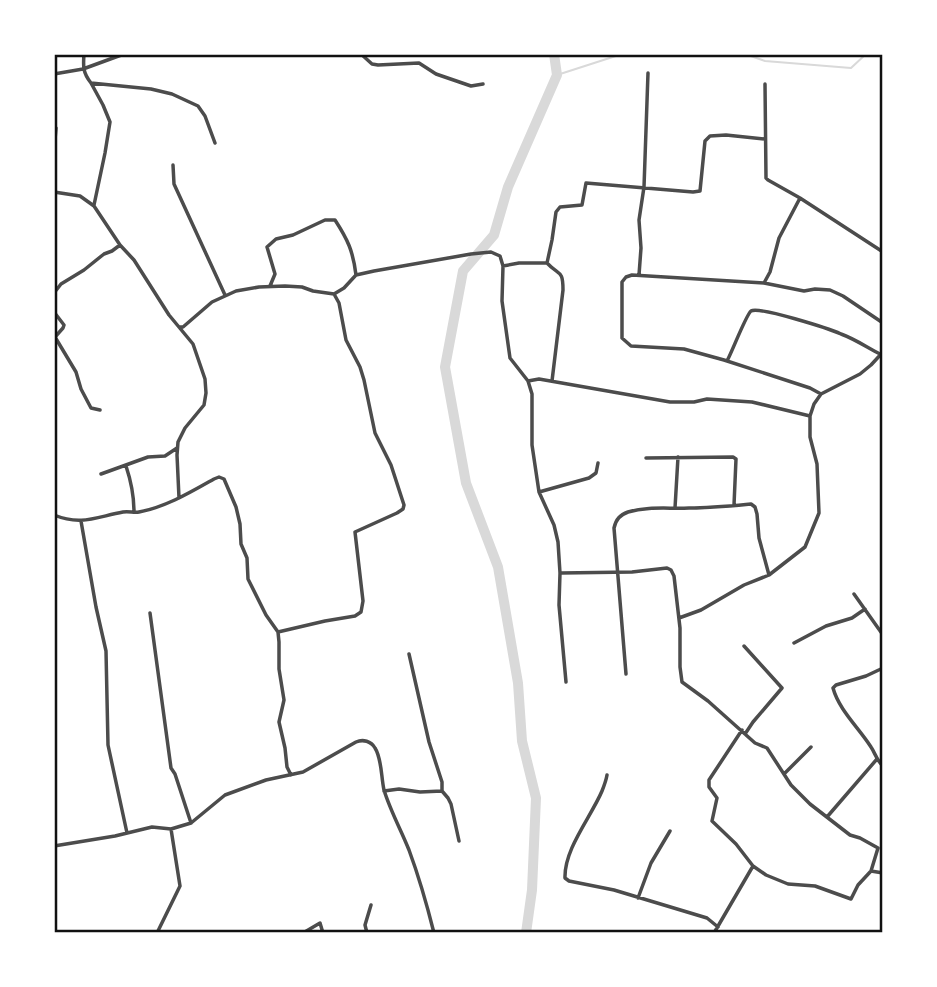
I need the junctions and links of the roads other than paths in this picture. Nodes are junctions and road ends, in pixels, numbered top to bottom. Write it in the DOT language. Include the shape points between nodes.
graph roads {
  1 [pos="84,54"];
  2 [pos="124,54"];
  3 [pos="361,54"];
  4 [pos="83,69"];
  5 [pos="648,73"];
  6 [pos="54,74"];
  7 [pos="91,83"];
  8 [pos="483,84"];
  9 [pos="765,84"];
  10 [pos="54,127"];
  11 [pos="765,139"];
  12 [pos="215,143"];
  13 [pos="54,151"];
  14 [pos="173,165"];
  15 [pos="644,187"];
  16 [pos="54,192"];
  17 [pos="800,198"];
  18 [pos="94,206"];
  19 [pos="120,245"];
  20 [pos="883,252"];
  21 [pos="547,263"];
  22 [pos="503,266"];
  23 [pos="356,275"];
  24 [pos="639,275"];
  25 [pos="764,283"];
  26 [pos="270,286"];
  27 [pos="54,293"];
  28 [pos="334,294"];
  29 [pos="225,295"];
  30 [pos="54,312"];
  31 [pos="883,323"];
  32 [pos="179,327"];
  33 [pos="882,353"];
  34 [pos="727,361"];
  35 [pos="528,381"];
  36 [pos="552,381"];
  37 [pos="821,394"];
  38 [pos="100,410"];
  39 [pos="810,416"];
  40 [pos="177,448"];
  41 [pos="678,457"];
  42 [pos="646,458"];
  43 [pos="598,463"];
  44 [pos="126,466"];
  45 [pos="101,474"];
  46 [pos="539,492"];
  47 [pos="179,498"];
  48 [pos="734,505"];
  49 [pos="675,508"];
  50 [pos="134,512"];
  51 [pos="54,515"];
  52 [pos="81,521"];
  53 [pos="618,571"];
  54 [pos="560,573"];
  55 [pos="769,575"];
  56 [pos="853,594"];
  57 [pos="865,609"];
  58 [pos="150,613"];
  59 [pos="679,618"];
  60 [pos="278,632"];
  61 [pos="883,635"];
  62 [pos="794,643"];
  63 [pos="744,646"];
  64 [pos="409,654"];
  65 [pos="883,668"];
  66 [pos="626,674"];
  67 [pos="566,682"];
  68 [pos="744,732"];
  69 [pos="811,747"];
  70 [pos="877,759"];
  71 [pos="883,766"];
  72 [pos="784,774"];
  73 [pos="291,775"];
  74 [pos="607,775"];
  75 [pos="384,791"];
  76 [pos="442,791"];
  77 [pos="827,817"];
  78 [pos="191,823"];
  79 [pos="172,830"];
  80 [pos="670,831"];
  81 [pos="127,833"];
  82 [pos="459,841"];
  83 [pos="54,846"];
  84 [pos="753,866"];
  85 [pos="871,872"];
  86 [pos="883,873"];
  87 [pos="638,898"];
  88 [pos="371,905"];
  89 [pos="718,927"];
  90 [pos="157,933"];
  91 [pos="303,933"];
  92 [pos="323,933"];
  93 [pos="367,933"];
  94 [pos="434,933"];
  95 [pos="714,933"];
  1 -- 4 [label="street"];
  2 -- 4 [label="street"];
  3 -- 8 [label="street" via="372,64 416,63 471,86"];
  4 -- 6 [label="street"];
  4 -- 7 [label="street"];
  5 -- 15 [label="street"];
  7 -- 12 [label="street" via="151,89 198,106"];
  7 -- 18 [label="street" via="110,122"];
  9 -- 11 [label="street"];
  10 -- 13 [label="street"];
  11 -- 15 [label="street" via="710,136 705,141 700,191"];
  11 -- 17 [label="street" via="766,177"];
  14 -- 29 [label="street" via="174,184"];
  15 -- 21 [label="street" via="586,183 582,205 560,207 556,212"];
  15 -- 24 [label="street"];
  16 -- 18 [label="street" via="80,196"];
  17 -- 20 [label="street"];
  17 -- 25 [label="street" via="779,238"];
  18 -- 19 [label="street"];
  19 -- 27 [label="street"];
  19 -- 32 [label="street"];
  21 -- 22 [label="street"];
  21 -- 36 [label="street" via="563,277"];
  22 -- 23 [label="street" via="491,252"];
  22 -- 35 [label="street" via="502,300 510,358"];
  23 -- 26 [label="street" via="345,236 335,220 325,220 267,247 275,274"];
  23 -- 28 [label="street"];
  24 -- 25 [label="street"];
  24 -- 34 [label="street" via="621,282 622,338 626,343 684,349"];
  25 -- 31 [label="street" via="804,291 830,290"];
  26 -- 28 [label="street"];
  26 -- 29 [label="street"];
  28 -- 60 [label="street" via="340,303 345,340 360,367 376,433 404,505 397,513 355,531 361,612"];
  29 -- 32 [label="street"];
  30 -- 38 [label="street" via="64,325 55,337 90,408"];
  32 -- 40 [label="street" via="193,344 206,393 204,405 185,428"];
  33 -- 34 [label="street" via="843,334 755,310 746,318"];
  33 -- 37 [label="street" via="860,374"];
  34 -- 37 [label="street"];
  35 -- 36 [label="street"];
  35 -- 46 [label="street"];
  36 -- 39 [label="street" via="670,402 752,402"];
  37 -- 39 [label="street"];
  39 -- 55 [label="street" via="819,513 805,547"];
  40 -- 44 [label="street"];
  40 -- 47 [label="street"];
  41 -- 42 [label="street"];
  41 -- 48 [label="street" via="736,459"];
  41 -- 49 [label="street"];
  43 -- 46 [label="street" via="589,478"];
  44 -- 45 [label="street"];
  44 -- 50 [label="street"];
  46 -- 54 [label="street" via="556,533"];
  47 -- 50 [label="street"];
  47 -- 60 [label="street" via="214,479 224,479 236,507 248,579"];
  48 -- 49 [label="street"];
  48 -- 55 [label="street" via="755,507"];
  49 -- 53 [label="street" via="628,512 615,521"];
  50 -- 52 [label="street"];
  51 -- 52 [label="street"];
  52 -- 81 [label="street" via="106,652 108,745"];
  53 -- 54 [label="street"];
  53 -- 59 [label="street" via="671,570"];
  53 -- 66 [label="street"];
  54 -- 67 [label="street"];
  55 -- 59 [label="street"];
  56 -- 57 [label="street"];
  57 -- 61 [label="street"];
  57 -- 62 [label="street"];
  58 -- 78 [label="street" via="172,768"];
  59 -- 68 [label="street" via="682,682"];
  60 -- 73 [label="street" via="284,700 279,722"];
  63 -- 68 [label="street" via="782,688"];
  64 -- 76 [label="street"];
  65 -- 70 [label="street" via="833,688"];
  68 -- 72 [label="street" via="767,748"];
  68 -- 84 [label="street" via="709,780 709,787 717,799 712,821"];
  69 -- 72 [label="street"];
  70 -- 71 [label="street"];
  70 -- 77 [label="street"];
  72 -- 77 [label="street" via="799,794"];
  73 -- 75 [label="street" via="361,740 374,746"];
  73 -- 78 [label="street" via="225,795"];
  74 -- 87 [label="street" via="603,791 581,827 565,878"];
  75 -- 76 [label="street"];
  75 -- 94 [label="street" via="410,852"];
  76 -- 82 [label="street" via="451,804"];
  77 -- 85 [label="street" via="878,848"];
  78 -- 79 [label="street"];
  79 -- 81 [label="street" via="152,827"];
  79 -- 90 [label="street" via="180,886"];
  80 -- 87 [label="street"];
  81 -- 83 [label="street"];
  84 -- 85 [label="street" via="788,884 815,886 851,900"];
  84 -- 89 [label="street"];
  85 -- 86 [label="street"];
  87 -- 89 [label="street" via="707,918"];
  88 -- 93 [label="street"];
  89 -- 95 [label="street"];
  91 -- 92 [label="street" via="320,923"];
}
